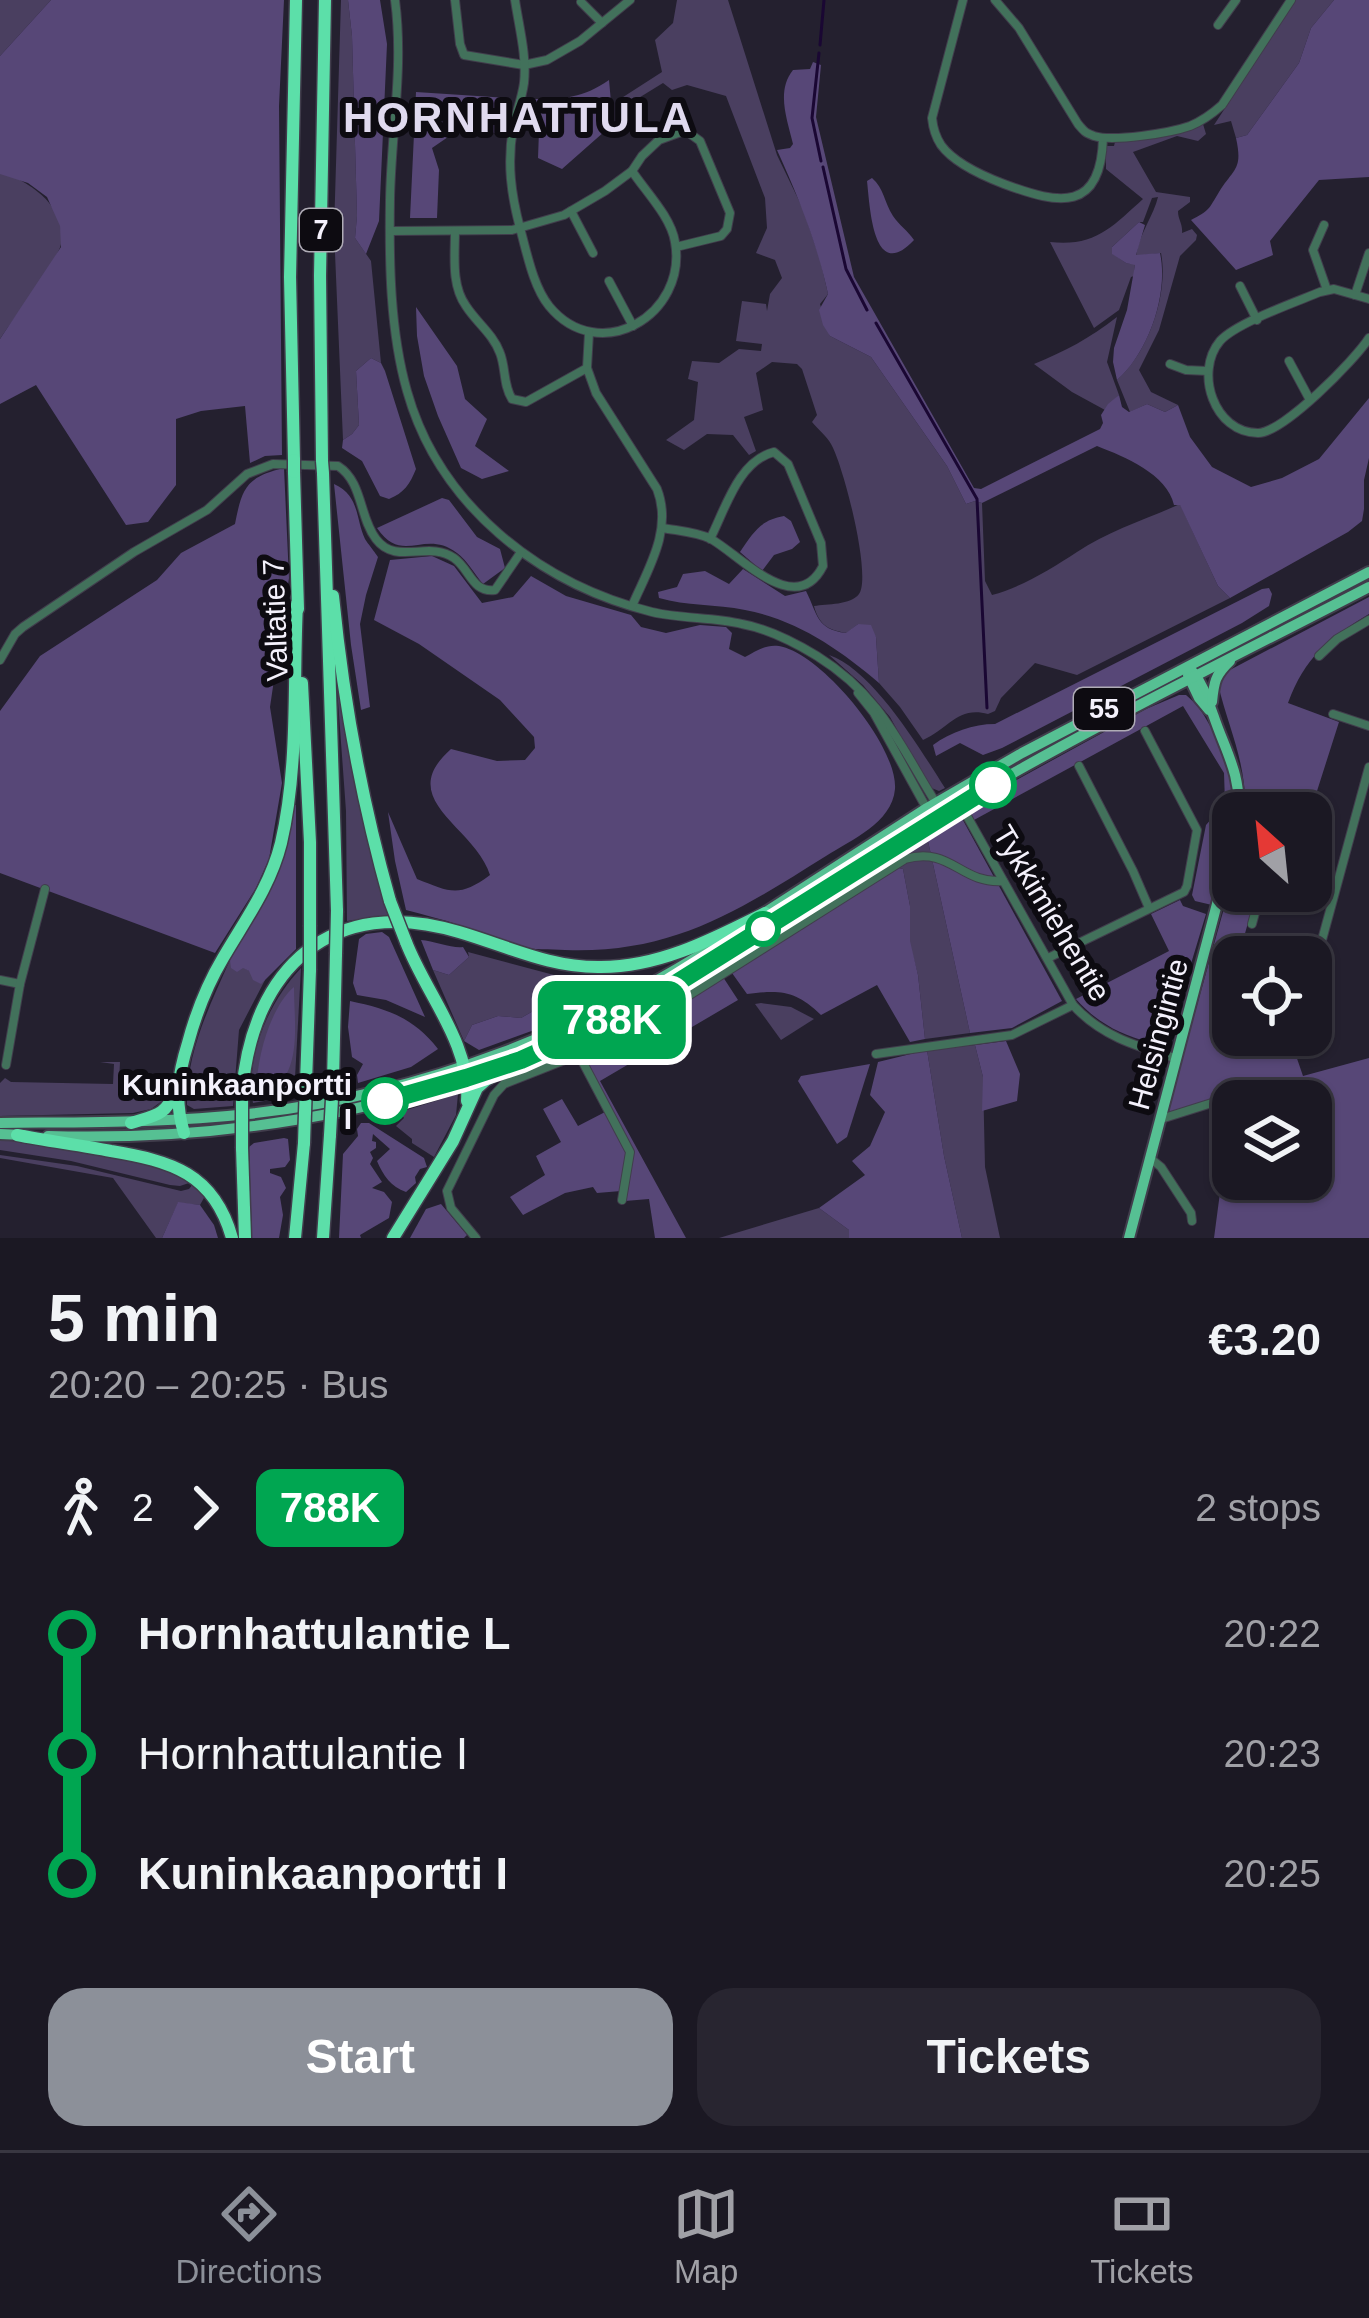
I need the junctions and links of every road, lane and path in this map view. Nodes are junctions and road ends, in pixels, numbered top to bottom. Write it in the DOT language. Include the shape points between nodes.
graph roads {
  1 [pos="296,0"];
  2 [pos="325,0"];
  3 [pos="395,0"];
  4 [pos="455,0"];
  5 [pos="515,0"];
  6 [pos="630,0"];
  7 [pos="963,0"];
  8 [pos="995,0"];
  9 [pos="1236,0"];
  10 [pos="1291,0"];
  11 [pos="581,2"];
  12 [pos="602,23"];
  13 [pos="1218,25"];
  14 [pos="524,64"];
  15 [pos="1103,138"];
  16 [pos="632,171"];
  17 [pos="571,212"];
  18 [pos="1324,225"];
  19 [pos="520,228"];
  20 [pos="391,231"];
  21 [pos="455,231"];
  22 [pos="676,247"];
  23 [pos="593,253"];
  24 [pos="1369,253"];
  25 [pos="609,281"];
  26 [pos="1240,286"];
  27 [pos="1327,290"];
  28 [pos="1355,295"];
  29 [pos="1369,298"];
  30 [pos="1257,320"];
  31 [pos="633,326"];
  32 [pos="589,333"];
  33 [pos="1369,338"];
  34 [pos="1289,361"];
  35 [pos="1170,364"];
  36 [pos="587,368"];
  37 [pos="1208,371"];
  38 [pos="1310,400"];
  39 [pos="664,528"];
  40 [pos="323,531"];
  41 [pos="710,539"];
  42 [pos="521,552"];
  43 [pos="1369,572"];
  44 [pos="1369,587"];
  45 [pos="297,604"];
  46 [pos="632,607"];
  47 [pos="1369,620"];
  48 [pos="1239,653"];
  49 [pos="1319,656"];
  50 [pos="0,660"];
  51 [pos="1191,673"];
  52 [pos="1212,711"];
  53 [pos="1333,714"];
  54 [pos="1369,725"];
  55 [pos="1145,731"];
  56 [pos="1079,766"];
  57 [pos="1369,767"];
  58 [pos="1239,792"];
  59 [pos="963,809"];
  60 [pos="933,810"];
  61 [pos="1003,881"];
  62 [pos="1332,884"];
  63 [pos="1336,885"];
  64 [pos="45,890"];
  65 [pos="1149,908"];
  66 [pos="1214,912"];
  67 [pos="1255,912"];
  68 [pos="765,913"];
  69 [pos="1252,925"];
  70 [pos="1323,936"];
  71 [pos="1048,958"];
  72 [pos="0,980"];
  73 [pos="20,984"];
  74 [pos="1073,1005"];
  75 [pos="876,1054"];
  76 [pos="579,1055"];
  77 [pos="1175,1058"];
  78 [pos="521,1060"];
  79 [pos="6,1065"];
  80 [pos="466,1072"];
  81 [pos="177,1090"];
  82 [pos="1212,1103"];
  83 [pos="1161,1118"];
  84 [pos="463,1120"];
  85 [pos="0,1123"];
  86 [pos="131,1123"];
  87 [pos="182,1126"];
  88 [pos="0,1134"];
  89 [pos="17,1135"];
  90 [pos="1150,1158"];
  91 [pos="622,1200"];
  92 [pos="1192,1221"];
  93 [pos="232,1238"];
  94 [pos="244,1238"];
  95 [pos="296,1238"];
  96 [pos="323,1238"];
  97 [pos="392,1238"];
  98 [pos="476,1238"];
  99 [pos="1129,1238"];
  1 -- 45 [label="highway, Valtatie 7 / 7" via="290,277"];
  2 -- 40 [label="highway, Valtatie 7 / 7"];
  3 -- 20 [label="street"];
  4 -- 14 [label="street" via="464,55"];
  5 -- 14 [label="street"];
  6 -- 12 [label="street"];
  7 -- 15 [label="street" via="932,118 944,149 992,180 1062,200 1098,175"];
  8 -- 15 [label="street" via="1078,124"];
  9 -- 13 [label="street"];
  10 -- 15 [label="street" via="1222,105 1204,119"];
  11 -- 12 [label="street"];
  12 -- 14 [label="street" via="558,55"];
  14 -- 19 [label="street" via="508,166"];
  16 -- 17 [label="street"];
  16 -- 22 [label="street"];
  16 -- 22 [label="street" via="674,132 700,141 729,222 714,239"];
  17 -- 19 [label="street"];
  17 -- 23 [label="street"];
  18 -- 27 [label="street" via="1313,250"];
  19 -- 21 [label="street"];
  19 -- 32 [label="street" via="550,308"];
  20 -- 21 [label="street"];
  20 -- 42 [label="street" via="397,341 416,421 455,490"];
  21 -- 36 [label="street" via="459,294 495,342 512,399 526,402"];
  22 -- 31 [label="street" via="669,291"];
  24 -- 28 [label="street"];
  25 -- 31 [label="street"];
  26 -- 30 [label="street"];
  27 -- 28 [label="street"];
  27 -- 30 [label="street"];
  28 -- 29 [label="street"];
  30 -- 37 [label="street" via="1222,339"];
  31 -- 32 [label="street"];
  32 -- 36 [label="street"];
  33 -- 38 [label="street"];
  34 -- 38 [label="street"];
  35 -- 37 [label="street"];
  36 -- 39 [label="street" via="657,489"];
  37 -- 38 [label="street" via="1214,404 1245,431 1280,427"];
  39 -- 41 [label="street"];
  39 -- 46 [label="street"];
  40 -- 80 [label="highway, bridge" via="364,794 390,901"];
  40 -- 96 [label="highway, Valtatie 7 / 7, bridge" via="337,911"];
  41 -- 41 [label="street" via="782,586 810,583 823,566 788,464 774,452 743,474"];
  42 -- 46 [label="street"];
  42 -- 50 [label="street" via="495,590 480,589 449,555 383,547 345,470 274,464 247,474 207,510 40,614"];
  43 -- 51 [label="main road"];
  44 -- 48 [label="main road"];
  45 -- 81 [label="highway" via="280,847 197,1010"];
  45 -- 95 [label="highway, Valtatie 7 / 7, bridge" via="310,970"];
  46 -- 60 [label="street" via="758,628 832,666 878,707"];
  47 -- 49 [label="street"];
  48 -- 51 [label="main road"];
  48 -- 52 [label="main road" via="1216,675"];
  51 -- 52 [label="main road"];
  51 -- 60 [label="main road, 55" via="1055,735"];
  52 -- 58 [label="main road"];
  53 -- 54 [label="street"];
  55 -- 65 [label="street" via="1198,835 1184,892"];
  56 -- 65 [label="street"];
  57 -- 63 [label="street"];
  59 -- 61 [label="street, Tykkimiehentie"];
  60 -- 68 [label="main road, 55"];
  60 -- 78 [label="main road, 55" via="672,987"];
  61 -- 71 [label="street, Tykkimiehentie"];
  61 -- 76 [label="street" via="980,880 934,856 904,859 623,1037"];
  62 -- 63 [label="street"];
  63 -- 70 [label="street"];
  64 -- 73 [label="street"];
  65 -- 71 [label="street"];
  66 -- 77 [label="main road, Helsingintie"];
  67 -- 69 [label="street"];
  68 -- 80 [label="main road, 55" via="623,1000"];
  68 -- 94 [label="highway, bridge" via="667,956 599,968 531,958 429,925 381,922 308,950 282,975 253,1028 242,1093"];
  71 -- 74 [label="street, Tykkimiehentie"];
  72 -- 73 [label="street"];
  73 -- 79 [label="street"];
  74 -- 75 [label="street" via="1012,1035"];
  74 -- 77 [label="street, Tykkimiehentie" via="1103,1032"];
  76 -- 91 [label="street" via="630,1152"];
  76 -- 98 [label="street" via="512,1079 494,1095 447,1191"];
  77 -- 83 [label="main road, Helsingintie"];
  78 -- 80 [label="main road, 55"];
  78 -- 84 [label="highway" via="477,1088"];
  80 -- 84 [label="highway"];
  80 -- 87 [label="main road, 55" via="320,1115"];
  81 -- 86 [label="highway" via="168,1109"];
  81 -- 87 [label="highway"];
  82 -- 83 [label="street"];
  83 -- 90 [label="main road, Helsingintie"];
  84 -- 97 [label="highway"];
  85 -- 86 [label="main road, 55"];
  86 -- 87 [label="main road, 55"];
  87 -- 89 [label="main road, 55"];
  88 -- 89 [label="main road, 55"];
  89 -- 93 [label="highway" via="178,1167 211,1194"];
  90 -- 92 [label="street"];
  90 -- 99 [label="main road, Helsingintie"];
}
